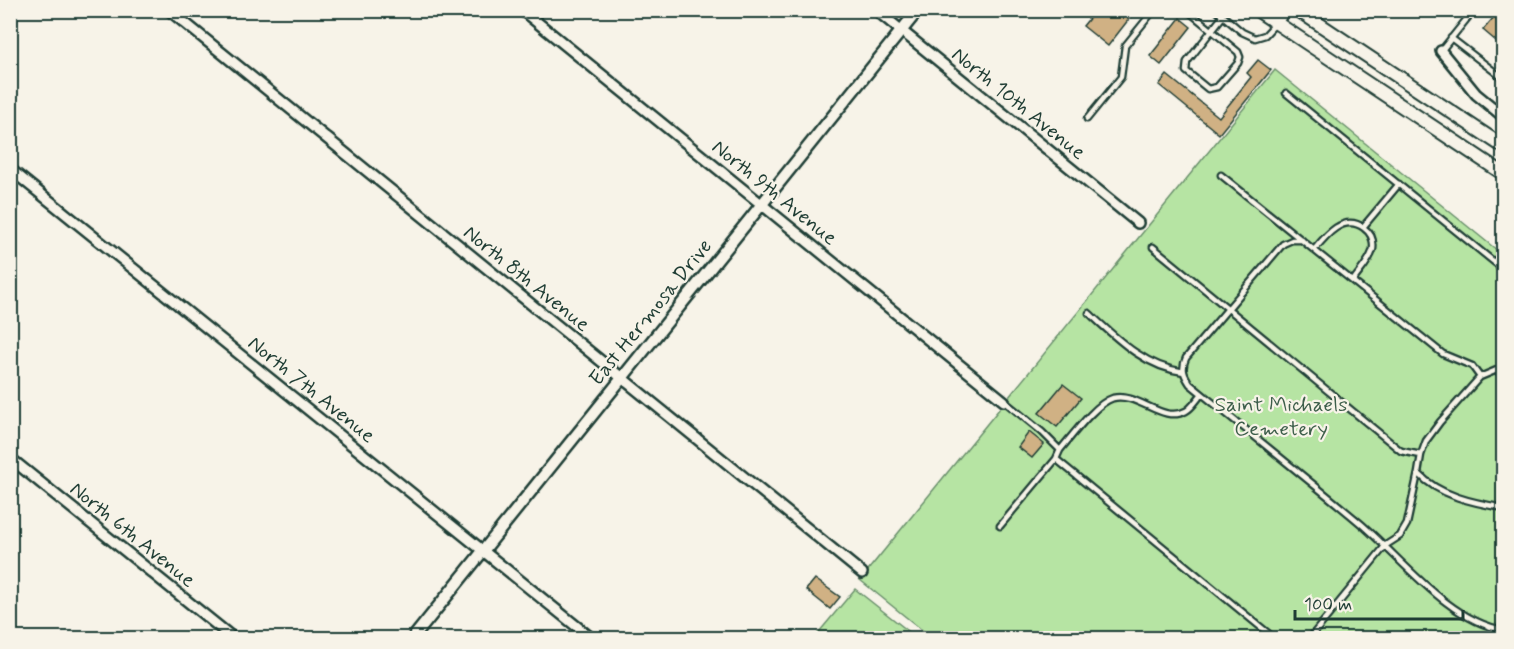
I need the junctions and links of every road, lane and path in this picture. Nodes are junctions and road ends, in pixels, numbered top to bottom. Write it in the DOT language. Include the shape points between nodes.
graph roads {
  1 [pos="169,10"];
  2 [pos="522,10"];
  3 [pos="876,10"];
  4 [pos="918,10"];
  5 [pos="1154,10"];
  6 [pos="1187,10"];
  7 [pos="1216,10"];
  8 [pos="1257,10"];
  9 [pos="1285,10"];
  10 [pos="1298,10"];
  11 [pos="1474,10"];
  12 [pos="1223,16"];
  13 [pos="1276,23"];
  14 [pos="901,31"];
  15 [pos="1212,31"];
  16 [pos="1451,38"];
  17 [pos="1441,51"];
  18 [pos="1503,79"];
  19 [pos="1286,93"];
  20 [pos="1503,99"];
  21 [pos="1494,111"];
  22 [pos="1503,117"];
  23 [pos="1087,119"];
  24 [pos="1503,147"];
  25 [pos="10,169"];
  26 [pos="1503,174"];
  27 [pos="1221,175"];
  28 [pos="1399,184"];
  29 [pos="762,205"];
  30 [pos="1138,223"];
  31 [pos="1363,227"];
  32 [pos="1302,240"];
  33 [pos="1154,247"];
  34 [pos="1314,250"];
  35 [pos="1503,270"];
  36 [pos="1353,281"];
  37 [pos="1227,309"];
  38 [pos="1089,314"];
  39 [pos="1503,367"];
  40 [pos="1184,372"];
  41 [pos="1480,377"];
  42 [pos="622,378"];
  43 [pos="1202,394"];
  44 [pos="1004,401"];
  45 [pos="1060,450"];
  46 [pos="1420,455"];
  47 [pos="10,458"];
  48 [pos="1056,459"];
  49 [pos="1418,473"];
  50 [pos="1503,508"];
  51 [pos="1000,526"];
  52 [pos="1386,545"];
  53 [pos="483,551"];
  54 [pos="862,573"];
  55 [pos="10,627"];
  56 [pos="1503,630"];
  57 [pos="10,635"];
  58 [pos="233,639"];
  59 [pos="413,639"];
  60 [pos="591,639"];
  61 [pos="1274,639"];
  62 [pos="1310,639"];
  1 -- 42 [label="street, North 8th Avenue"];
  2 -- 29 [label="street, North 9th Avenue"];
  3 -- 14 [label="street, North 10th Avenue"];
  4 -- 14 [label="street, East Hermosa Drive"];
  5 -- 23 [label="lane" via="1125,46 1121,77"];
  6 -- 15 [label="lane"];
  7 -- 12 [label="lane"];
  8 -- 13 [label="main road"];
  9 -- 13 [label="street"];
  10 -- 24 [label="main road"];
  11 -- 16 [label="lane"];
  12 -- 13 [label="lane" via="1255,39"];
  12 -- 15 [label="lane"];
  13 -- 26 [label="main road"];
  14 -- 29 [label="street, East Hermosa Drive"];
  14 -- 30 [label="street, North 10th Avenue"];
  15 -- 15 [label="lane" via="1185,66 1208,89 1217,87 1240,57"];
  16 -- 17 [label="lane"];
  16 -- 18 [label="lane"];
  17 -- 21 [label="street"];
  19 -- 28 [label="lane"];
  20 -- 21 [label="lane"];
  21 -- 22 [label="street"];
  25 -- 53 [label="street, North 7th Avenue"];
  27 -- 32 [label="lane"];
  28 -- 31 [label="lane"];
  28 -- 35 [label="lane"];
  29 -- 42 [label="street, East Hermosa Drive"];
  29 -- 44 [label="street, North 9th Avenue"];
  31 -- 34 [label="lane" via="1341,225 1331,230"];
  31 -- 36 [label="lane" via="1369,231 1373,247"];
  32 -- 34 [label="lane"];
  32 -- 37 [label="lane" via="1282,244"];
  33 -- 37 [label="lane"];
  34 -- 36 [label="lane"];
  36 -- 41 [label="lane" via="1443,354 1472,366"];
  37 -- 40 [label="lane" via="1186,358"];
  37 -- 46 [label="lane" via="1401,452"];
  38 -- 40 [label="lane" via="1133,351 1157,365"];
  39 -- 41 [label="lane"];
  40 -- 43 [label="lane"];
  41 -- 46 [label="lane" via="1440,422"];
  42 -- 53 [label="street, East Hermosa Drive"];
  42 -- 54 [label="street, North 8th Avenue"];
  43 -- 45 [label="lane" via="1186,411 1172,413 1126,398 1114,398 1101,405"];
  43 -- 52 [label="lane"];
  44 -- 45 [label="lane"];
  45 -- 48 [label="lane"];
  46 -- 49 [label="lane"];
  47 -- 58 [label="street, North 6th Avenue"];
  48 -- 51 [label="lane"];
  48 -- 61 [label="lane"];
  49 -- 50 [label="lane" via="1426,482 1450,494"];
  49 -- 52 [label="lane" via="1407,524 1400,536"];
  52 -- 56 [label="lane" via="1461,613 1488,628"];
  52 -- 62 [label="lane"];
  53 -- 59 [label="street, East Hermosa Drive"];
  53 -- 60 [label="street, North 7th Avenue"];
  55 -- 57 [label="lane" via="14,630"];
}
